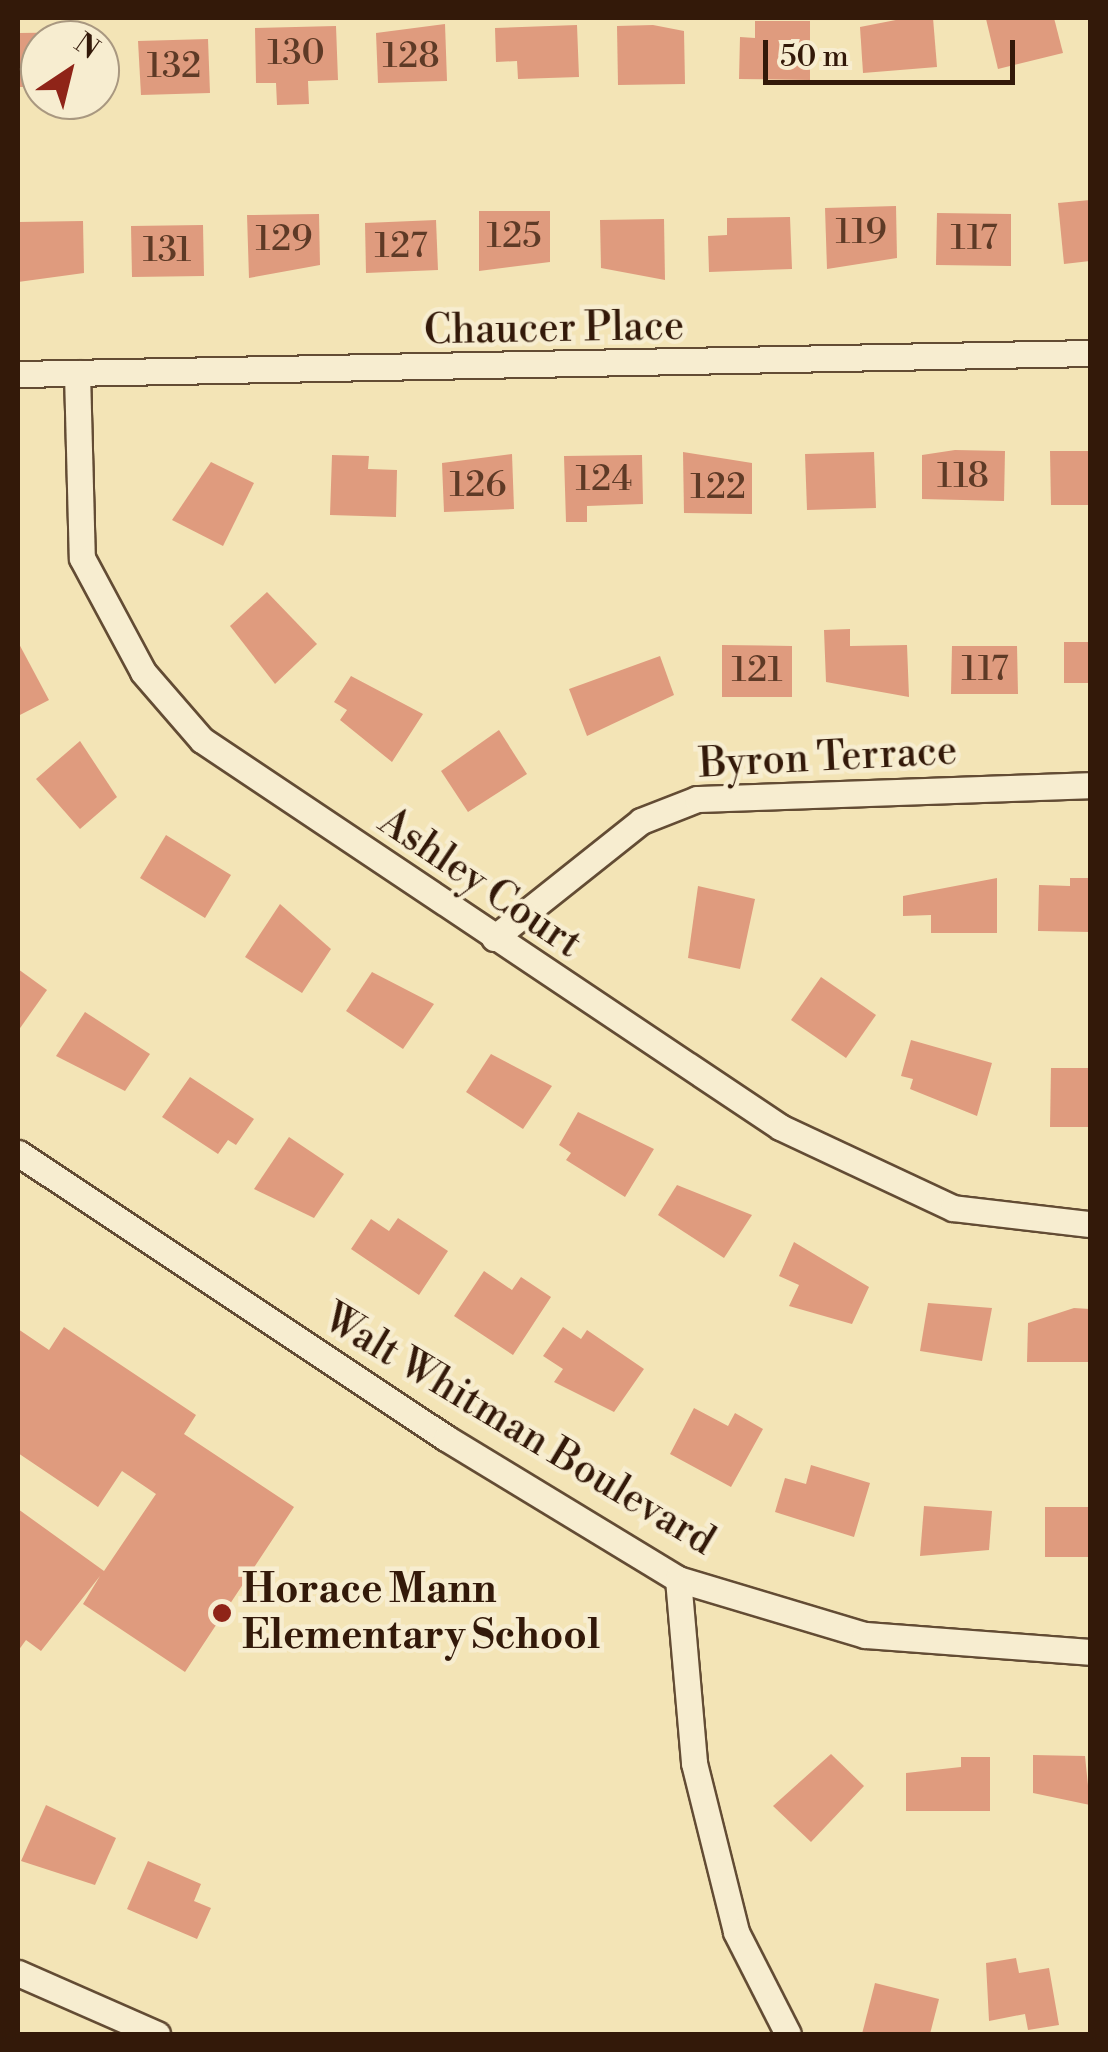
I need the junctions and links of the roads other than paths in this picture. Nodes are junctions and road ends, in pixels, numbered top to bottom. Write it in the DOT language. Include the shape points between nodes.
graph roads {
  1 [pos="1090,353"];
  2 [pos="76,373"];
  3 [pos="18,374"];
  4 [pos="1090,784"];
  5 [pos="494,938"];
  6 [pos="18,1153"];
  7 [pos="1090,1224"];
  8 [pos="678,1579"];
  9 [pos="1090,1652"];
  10 [pos="18,1973"];
  11 [pos="158,2034"];
  12 [pos="788,2034"];
  1 -- 2 [label="street, Chaucer Place"];
  2 -- 3 [label="street, Chaucer Place"];
  2 -- 5 [label="street, Ashley Court" via="82,558 143,672 202,740"];
  4 -- 5 [label="street, Byron Terrace" via="697,799 642,821"];
  5 -- 7 [label="street, Ashley Court" via="869,1175 954,1208"];
  6 -- 8 [label="street, Walt Whitman Boulevard" via="446,1438"];
  8 -- 9 [label="street, Walt Whitman Boulevard" via="865,1635"];
  8 -- 12 [label="street" via="694,1763 736,1932"];
  10 -- 11 [label="street"];
}
